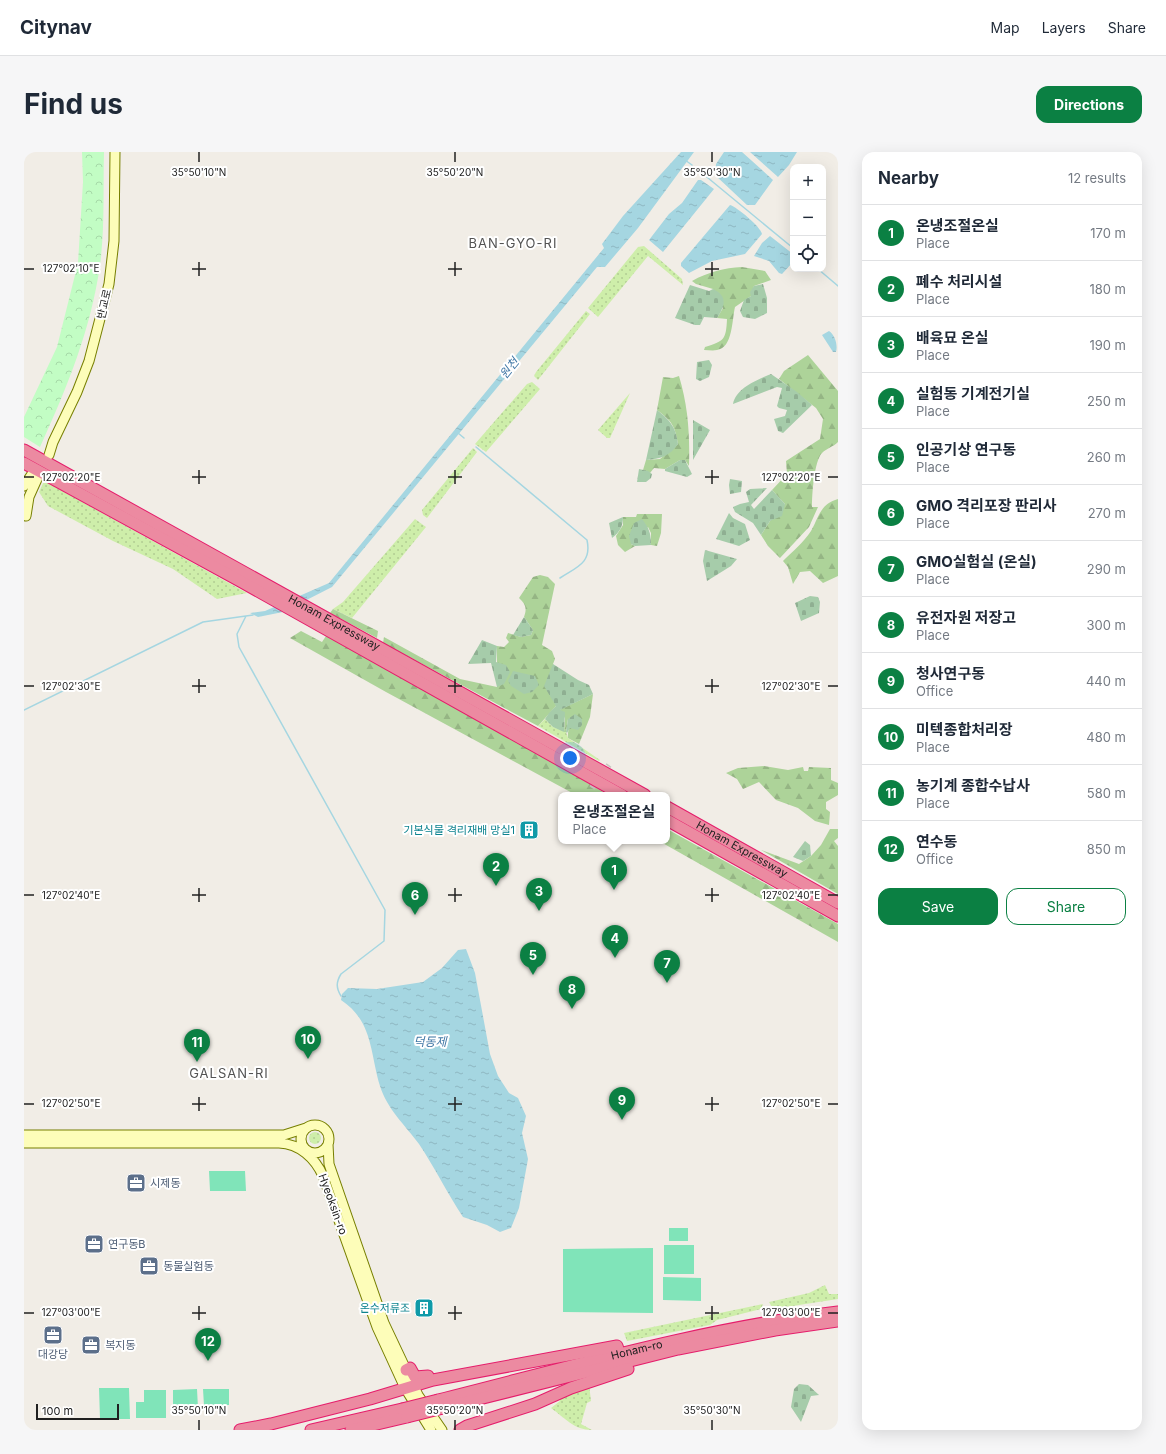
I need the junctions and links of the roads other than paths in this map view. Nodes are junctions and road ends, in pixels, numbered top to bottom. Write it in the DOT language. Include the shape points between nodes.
graph roads {
  1 [pos="116,152"];
  2 [pos="24,450"];
  3 [pos="47,454"];
  4 [pos="24,463"];
  5 [pos="24,486"];
  6 [pos="24,516"];
  7 [pos="617,792"];
  8 [pos="640,792"];
  9 [pos="670,809"];
  10 [pos="670,822"];
  11 [pos="838,903"];
  12 [pos="838,916"];
  13 [pos="306,1128"];
  14 [pos="24,1135"];
  15 [pos="24,1143"];
  16 [pos="328,1144"];
  17 [pos="307,1152"];
  18 [pos="838,1312"];
  19 [pos="838,1321"];
  20 [pos="662,1354"];
  21 [pos="620,1355"];
  22 [pos="406,1370"];
  23 [pos="433,1380"];
  24 [pos="409,1387"];
  25 [pos="441,1404"];
  26 [pos="404,1413"];
  27 [pos="240,1430"];
  28 [pos="311,1430"];
  29 [pos="351,1430"];
  30 [pos="431,1430"];
  31 [pos="442,1430"];
  32 [pos="460,1430"];
  1 -- 3 [label="main road, 반교로" via="114,241 109,284 77,392"];
  2 -- 8 [label="highway, Honam Expressway"];
  4 -- 7 [label="highway, Honam Expressway"];
  5 -- 6 [label="main road" via="35,476"];
  9 -- 11 [label="highway, Honam Expressway"];
  10 -- 12 [label="highway, Honam Expressway"];
  13 -- 14 [label="main road, Hyeoksin-ro" via="284,1135"];
  13 -- 16 [label="main road, Hyeoksin-ro" via="313,1124 322,1126 328,1133"];
  13 -- 17 [label="main road" via="301,1136"];
  15 -- 17 [label="main road" via="283,1143"];
  16 -- 17 [label="main road" via="320,1152"];
  16 -- 22 [label="main road, Hyeoksin-ro" via="332,1174 384,1323"];
  17 -- 24 [label="main road, Hyeoksin-ro" via="324,1176 377,1327"];
  18 -- 21 [label="highway, Honam-ro" via="733,1329"];
  19 -- 20 [label="highway, Honam-ro" via="774,1330"];
  20 -- 25 [label="highway, Honam-ro"];
  20 -- 32 [label="highway" via="663,1361 624,1370"];
  21 -- 23 [label="highway" via="617,1346"];
  21 -- 25 [label="highway, Honam-ro"];
  22 -- 23 [label="highway" via="410,1368 415,1377 431,1376"];
  22 -- 24 [label="main road, Hyeoksin-ro"];
  23 -- 24 [label="highway"];
  24 -- 27 [label="highway" via="370,1399"];
  24 -- 30 [label="main road, Hyeoksin-ro"];
  24 -- 31 [label="main road, Hyeoksin-ro"];
  25 -- 26 [label="highway, bridge"];
  26 -- 28 [label="highway"];
  26 -- 29 [label="highway"];
}
